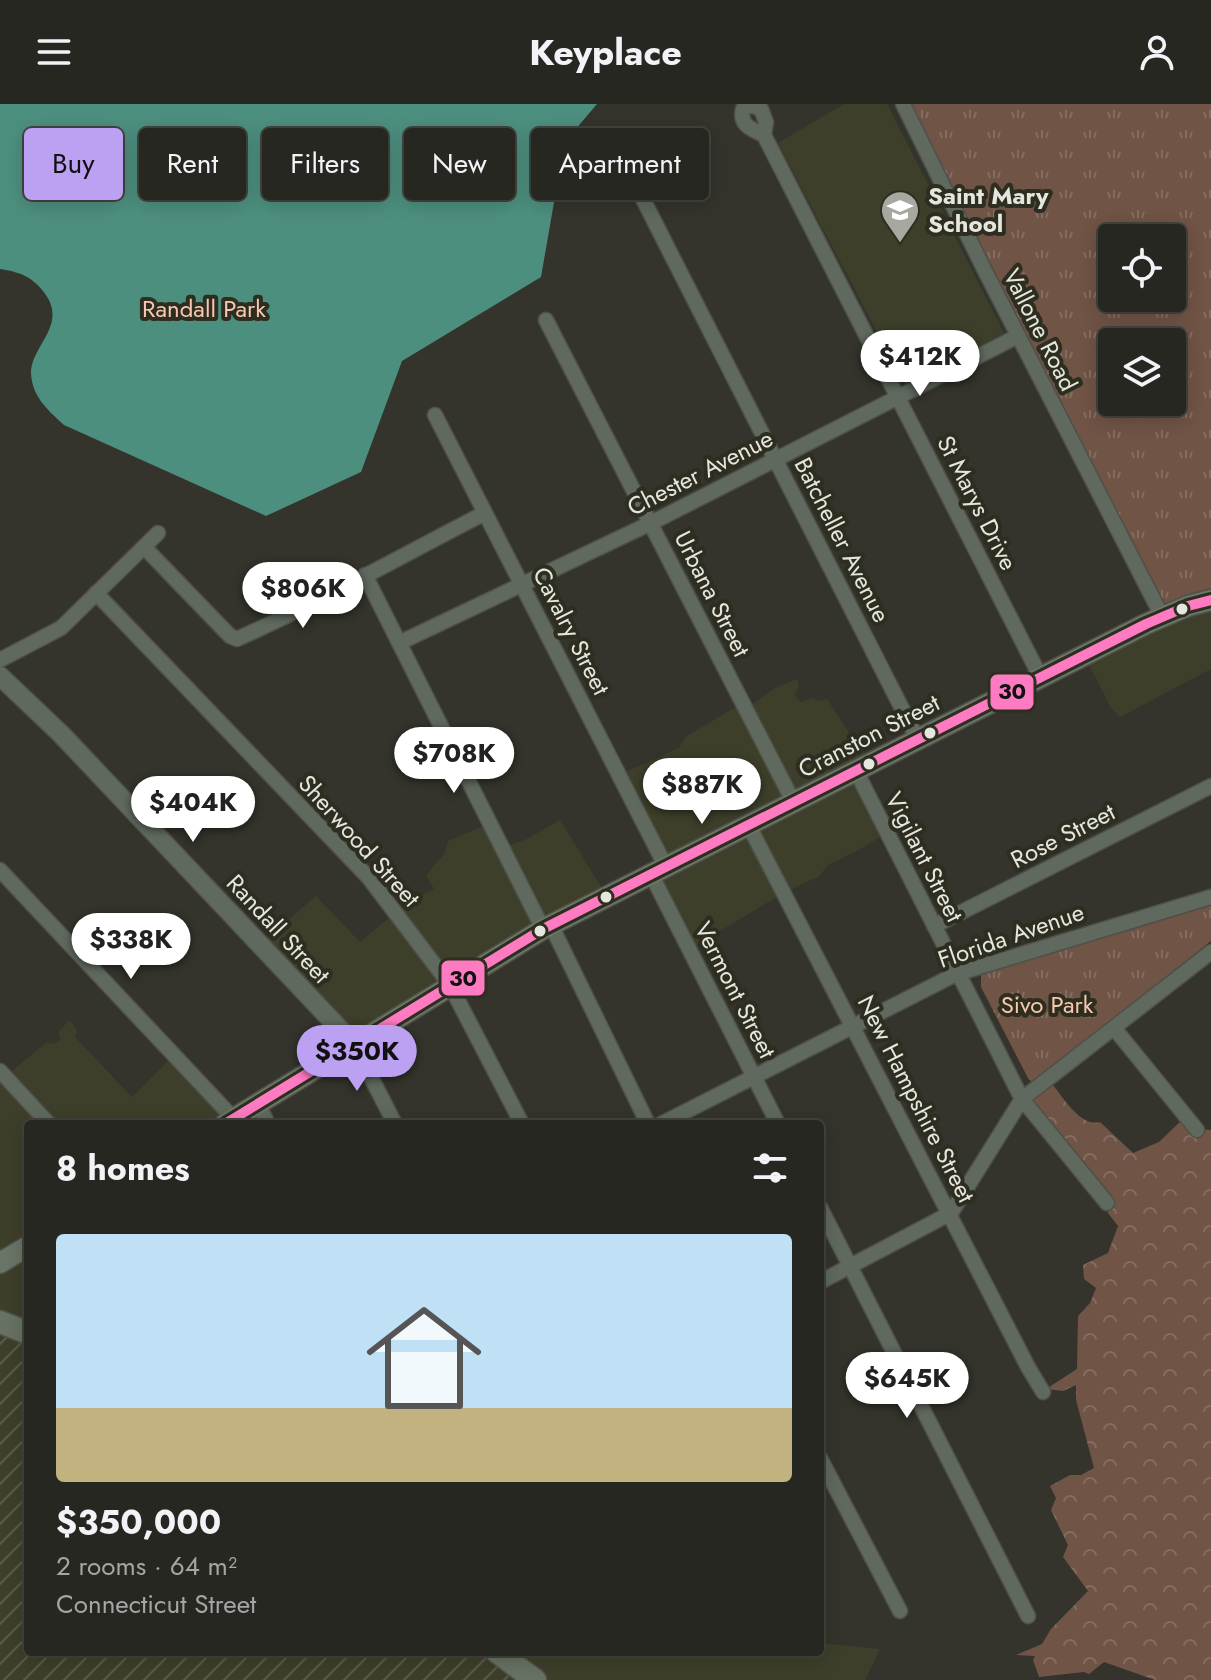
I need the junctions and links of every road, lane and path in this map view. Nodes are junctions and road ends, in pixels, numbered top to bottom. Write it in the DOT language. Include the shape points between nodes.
graph roads {
  1 [pos="903,104"];
  2 [pos="764,135"];
  3 [pos="644,200"];
  4 [pos="546,320"];
  5 [pos="1018,336"];
  6 [pos="899,397"];
  7 [pos="435,415"];
  8 [pos="776,458"];
  9 [pos="485,513"];
  10 [pos="651,523"];
  11 [pos="158,533"];
  12 [pos="146,549"];
  13 [pos="365,575"];
  14 [pos="523,585"];
  15 [pos="96,593"];
  16 [pos="1211,600"];
  17 [pos="1162,616"];
  18 [pos="399,643"];
  19 [pos="0,660"];
  20 [pos="0,676"];
  21 [pos="1041,678"];
  22 [pos="918,740"];
  23 [pos="856,771"];
  24 [pos="1211,786"];
  25 [pos="794,803"];
  26 [pos="749,826"];
  27 [pos="0,870"];
  28 [pos="659,872"];
  29 [pos="1211,897"];
  30 [pos="934,926"];
  31 [pos="547,927"];
  32 [pos="1208,960"];
  33 [pos="960,973"];
  34 [pos="450,985"];
  35 [pos="854,1027"];
  36 [pos="1114,1028"];
  37 [pos="354,1044"];
  38 [pos="0,1071"];
  39 [pos="755,1077"];
  40 [pos="1022,1099"];
  41 [pos="258,1104"];
  42 [pos="45,1120"];
  43 [pos="229,1120"];
  44 [pos="232,1120"];
  45 [pos="266,1120"];
  46 [pos="393,1120"];
  47 [pos="520,1120"];
  48 [pos="646,1120"];
  49 [pos="669,1120"];
  50 [pos="776,1120"];
  51 [pos="1197,1130"];
  52 [pos="1107,1203"];
  53 [pos="951,1213"];
  54 [pos="824,1215"];
  55 [pos="24,1248"];
  56 [pos="0,1263"];
  57 [pos="850,1266"];
  58 [pos="824,1280"];
  59 [pos="0,1322"];
  60 [pos="24,1331"];
  61 [pos="1043,1392"];
  62 [pos="824,1466"];
  63 [pos="900,1611"];
  64 [pos="1028,1616"];
  65 [pos="502,1656"];
  66 [pos="535,1680"];
  1 -- 5 [label="street, Vallone Road"];
  2 -- 6 [label="street, St Marys Drive"];
  3 -- 8 [label="street, Batcheller Avenue"];
  4 -- 10 [label="street, Urbana Street"];
  5 -- 6 [label="street, Chester Avenue"];
  5 -- 17 [label="street, Vallone Road"];
  6 -- 8 [label="street, Chester Avenue"];
  6 -- 21 [label="street, St Marys Drive"];
  7 -- 9 [label="street, Cavalry Street"];
  8 -- 10 [label="street, Chester Avenue"];
  8 -- 22 [label="street, Batcheller Avenue"];
  9 -- 13 [label="street"];
  9 -- 14 [label="street, Cavalry Street"];
  10 -- 14 [label="street, Chester Avenue"];
  10 -- 25 [label="street, Urbana Street"];
  11 -- 15 [label="street"];
  12 -- 13 [label="street" via="237,639"];
  13 -- 18 [label="street"];
  14 -- 18 [label="street, Chester Avenue"];
  14 -- 28 [label="street, Cavalry Street"];
  15 -- 19 [label="street" via="61,628"];
  15 -- 34 [label="street, Sherwood Street" via="369,878"];
  16 -- 17 [label="main road, Cranston Street"];
  17 -- 21 [label="main road, Cranston Street"];
  18 -- 31 [label="street"];
  20 -- 37 [label="street, Randall Street"];
  21 -- 22 [label="main road, Cranston Street"];
  22 -- 23 [label="main road, Cranston Street"];
  23 -- 25 [label="main road, Cranston Street"];
  23 -- 30 [label="street, Vigilant Street"];
  24 -- 30 [label="street, Rose Street"];
  25 -- 26 [label="main road, Cranston Street"];
  26 -- 28 [label="main road, Cranston Street"];
  26 -- 35 [label="street, New Hampshire Street"];
  27 -- 43 [label="street"];
  28 -- 31 [label="main road, Cranston Street"];
  28 -- 39 [label="street, Vermont Street"];
  29 -- 33 [label="street, Florida Avenue"];
  30 -- 33 [label="street, Vigilant Street"];
  31 -- 34 [label="main road, Cranston Street"];
  31 -- 48 [label="street"];
  32 -- 36 [label="street"];
  33 -- 35 [label="street, Florida Avenue"];
  33 -- 40 [label="street, Vigilant Street"];
  34 -- 37 [label="main road, Cranston Street"];
  34 -- 47 [label="street, Sherwood Street"];
  35 -- 39 [label="street, Florida Avenue"];
  35 -- 53 [label="street, New Hampshire Street"];
  36 -- 40 [label="street"];
  36 -- 51 [label="street"];
  37 -- 41 [label="main road, Cranston Street"];
  37 -- 46 [label="street"];
  38 -- 42 [label="street"];
  39 -- 49 [label="street, Florida Avenue"];
  39 -- 50 [label="street, Vermont Street"];
  40 -- 52 [label="street, Vigilant Street"];
  40 -- 53 [label="street"];
  41 -- 44 [label="main road, Cranston Street"];
  41 -- 45 [label="street"];
  53 -- 57 [label="street"];
  53 -- 61 [label="street, New Hampshire Street"];
  54 -- 57 [label="street"];
  55 -- 56 [label="main road"];
  57 -- 58 [label="street"];
  57 -- 64 [label="street"];
  59 -- 60 [label="main road"];
  62 -- 63 [label="street"];
  65 -- 66 [label="main road"];
}
